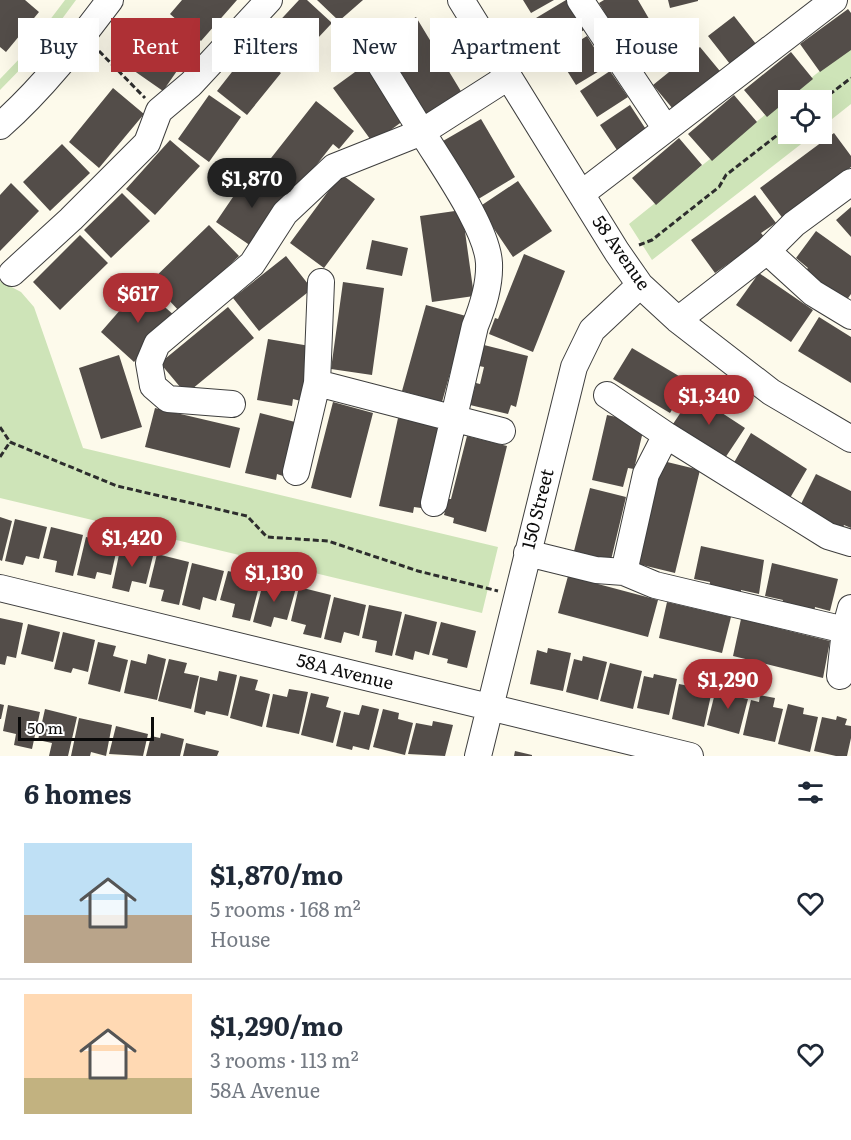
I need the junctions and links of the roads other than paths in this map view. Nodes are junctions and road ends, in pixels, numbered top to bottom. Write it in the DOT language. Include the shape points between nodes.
graph roads {
  1 [pos="110,0"];
  2 [pos="269,0"];
  3 [pos="461,0"];
  4 [pos="580,0"];
  5 [pos="834,0"];
  6 [pos="802,10"];
  7 [pos="385,72"];
  8 [pos="508,77"];
  9 [pos="0,126"];
  10 [pos="666,129"];
  11 [pos="422,132"];
  12 [pos="851,182"];
  13 [pos="581,194"];
  14 [pos="767,250"];
  15 [pos="12,273"];
  16 [pos="321,282"];
  17 [pos="640,285"];
  18 [pos="851,316"];
  19 [pos="678,320"];
  20 [pos="317,383"];
  21 [pos="607,395"];
  22 [pos="232,404"];
  23 [pos="452,419"];
  24 [pos="502,431"];
  25 [pos="666,435"];
  26 [pos="851,439"];
  27 [pos="296,472"];
  28 [pos="434,503"];
  29 [pos="851,543"];
  30 [pos="527,553"];
  31 [pos="624,572"];
  32 [pos="0,588"];
  33 [pos="848,619"];
  34 [pos="840,676"];
  35 [pos="489,707"];
  36 [pos="478,756"];
  37 [pos="690,756"];
  1 -- 9 [label="street" via="59,67"];
  2 -- 15 [label="street" via="191,84 159,111 147,143"];
  3 -- 8 [label="street, 58 Avenue"];
  4 -- 10 [label="street"];
  5 -- 6 [label="street"];
  6 -- 10 [label="street"];
  7 -- 11 [label="street"];
  8 -- 11 [label="street"];
  8 -- 13 [label="street, 58 Avenue"];
  10 -- 13 [label="street"];
  11 -- 22 [label="street" via="334,167 285,213 252,264 157,344 149,363 153,386 168,399"];
  11 -- 23 [label="street" via="479,226 489,262 486,299"];
  12 -- 14 [label="street" via="794,224"];
  13 -- 17 [label="street, 58 Avenue"];
  14 -- 18 [label="street" via="813,293"];
  14 -- 19 [label="street"];
  16 -- 20 [label="street"];
  17 -- 19 [label="street, 58 Avenue"];
  17 -- 30 [label="street, 150 Street" via="592,330 574,367"];
  19 -- 26 [label="street, 58 Avenue" via="771,392"];
  20 -- 23 [label="street"];
  20 -- 27 [label="street"];
  21 -- 25 [label="street"];
  23 -- 24 [label="street"];
  23 -- 28 [label="street"];
  25 -- 29 [label="street" via="828,536"];
  25 -- 31 [label="street" via="646,474"];
  30 -- 31 [label="street" via="596,570"];
  30 -- 35 [label="street, 150 Street"];
  31 -- 33 [label="street" via="655,585"];
  32 -- 35 [label="street, 58A Avenue"];
  33 -- 34 [label="street"];
  35 -- 36 [label="street, 150 Street"];
  35 -- 37 [label="street, 58A Avenue"];
}
